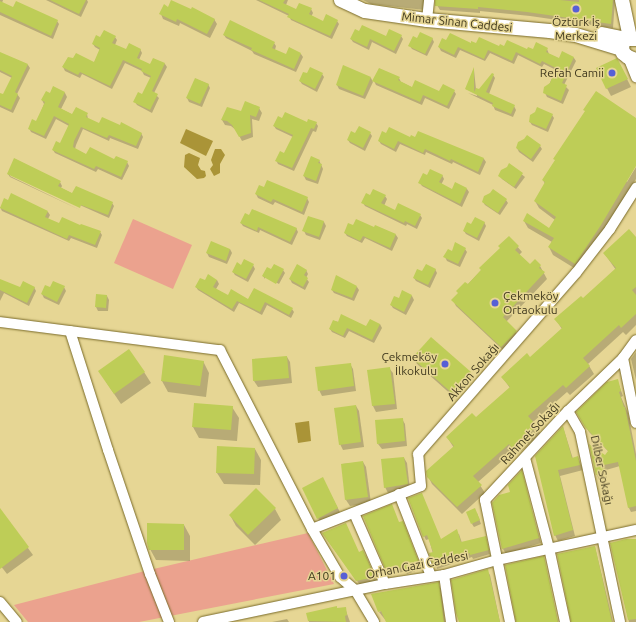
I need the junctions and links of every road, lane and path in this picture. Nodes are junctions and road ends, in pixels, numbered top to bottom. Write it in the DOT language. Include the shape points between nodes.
graph roads {
  1 [pos="340,0"];
  2 [pos="429,0"];
  3 [pos="622,0"];
  4 [pos="428,20"];
  5 [pos="631,50"];
  6 [pos="636,77"];
  7 [pos="636,188"];
  8 [pos="0,322"];
  9 [pos="70,331"];
  10 [pos="636,340"];
  11 [pos="622,358"];
  12 [pos="568,411"];
  13 [pos="636,423"];
  14 [pos="525,458"];
  15 [pos="399,494"];
  16 [pos="354,513"];
  17 [pos="312,529"];
  18 [pos="636,530"];
  19 [pos="603,537"];
  20 [pos="549,548"];
  21 [pos="497,560"];
  22 [pos="444,575"];
  23 [pos="431,576"];
  24 [pos="385,584"];
  25 [pos="355,590"];
  26 [pos="0,602"];
  27 [pos="17,622"];
  28 [pos="169,622"];
  29 [pos="203,622"];
  30 [pos="374,622"];
  31 [pos="451,622"];
  32 [pos="510,622"];
  33 [pos="565,622"];
  34 [pos="620,622"];
  1 -- 4 [label="main road, Mimar Sinan Caddesi" via="365,11"];
  2 -- 4 [label="street"];
  3 -- 5 [label="main road"];
  4 -- 5 [label="main road, Mimar Sinan Caddesi" via="550,31 576,35"];
  5 -- 6 [label="street"];
  7 -- 15 [label="street, Akkon Sokağı" via="610,229 576,273 418,454 421,486"];
  8 -- 9 [label="street"];
  9 -- 17 [label="street" via="220,350"];
  9 -- 28 [label="street" via="150,574"];
  10 -- 11 [label="street, Rahmet Sokağı"];
  11 -- 12 [label="street, Rahmet Sokağı"];
  11 -- 13 [label="street"];
  12 -- 14 [label="street, Rahmet Sokağı"];
  12 -- 19 [label="street, Dilber Sokağı" via="580,432"];
  14 -- 20 [label="street"];
  14 -- 21 [label="street, Rahmet Sokağı" via="485,500"];
  15 -- 16 [label="street, Akkon Sokağı"];
  15 -- 23 [label="street"];
  16 -- 17 [label="street, Akkon Sokağı"];
  16 -- 24 [label="street"];
  17 -- 25 [label="street" via="340,577"];
  18 -- 19 [label="street, Orhan Gazi Caddesi"];
  19 -- 20 [label="street, Orhan Gazi Caddesi"];
  19 -- 34 [label="street, Dilber Sokağı"];
  20 -- 21 [label="street, Orhan Gazi Caddesi"];
  20 -- 33 [label="street"];
  21 -- 22 [label="street, Orhan Gazi Caddesi"];
  21 -- 32 [label="street"];
  22 -- 23 [label="street, Orhan Gazi Caddesi"];
  22 -- 31 [label="street"];
  23 -- 24 [label="street, Orhan Gazi Caddesi"];
  24 -- 25 [label="street, Orhan Gazi Caddesi"];
  25 -- 29 [label="street, Orhan Gazi Caddesi"];
  25 -- 30 [label="street"];
  26 -- 27 [label="street"];
}
